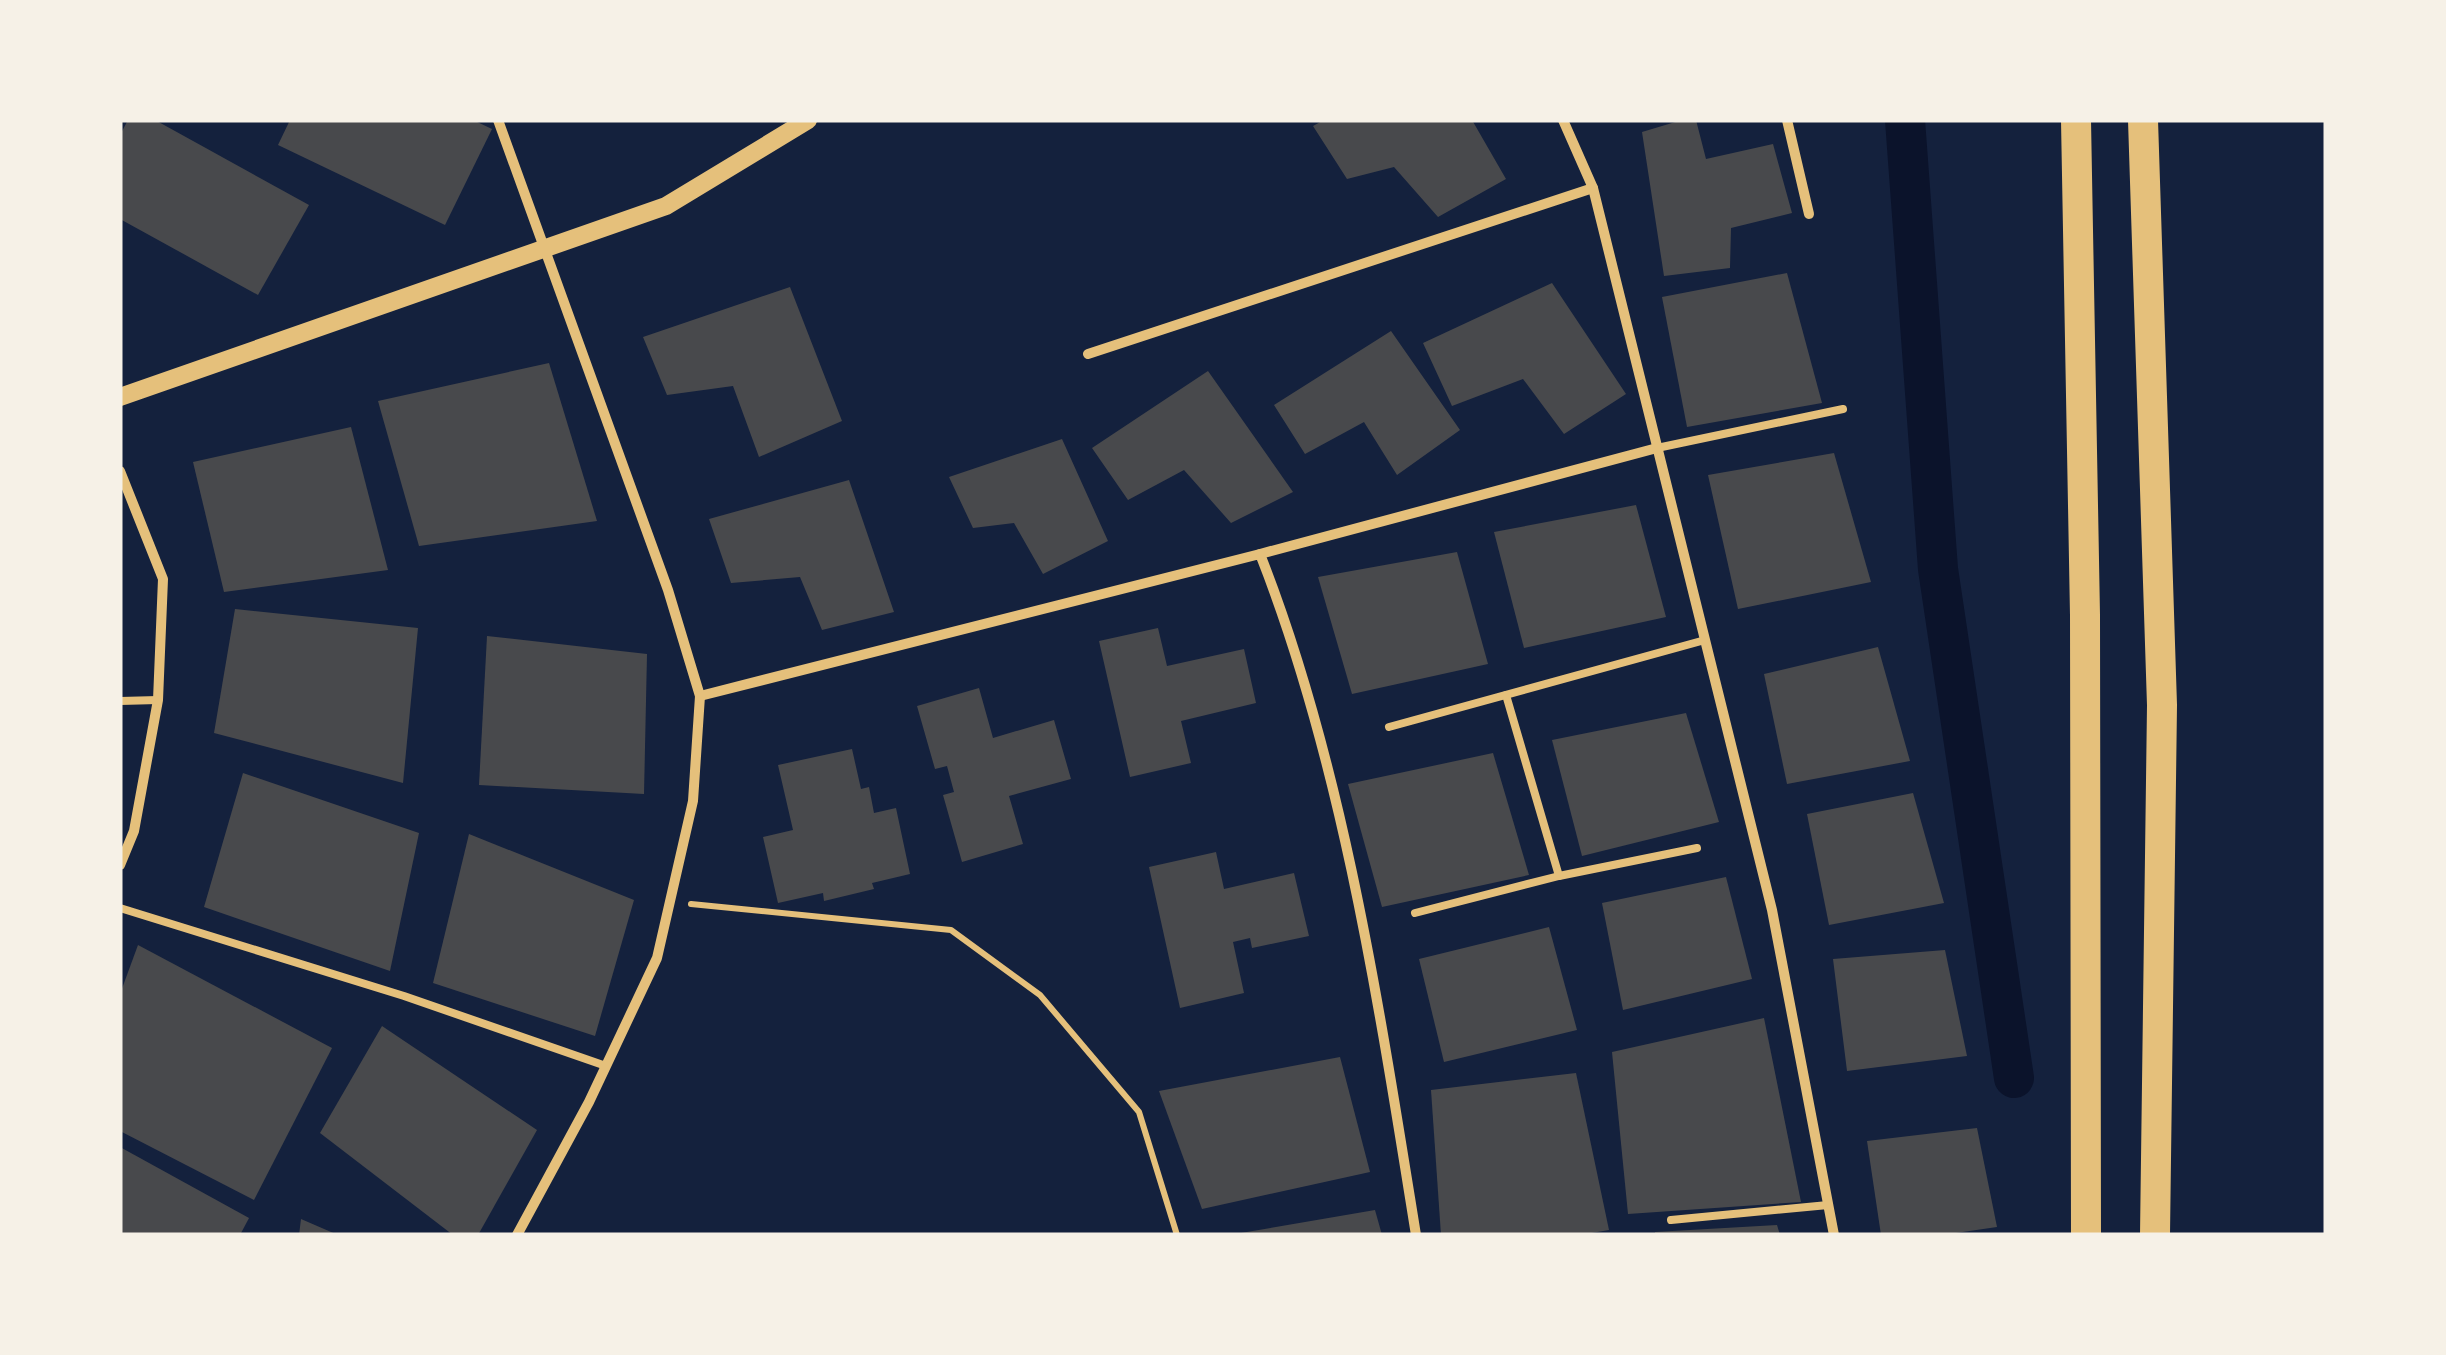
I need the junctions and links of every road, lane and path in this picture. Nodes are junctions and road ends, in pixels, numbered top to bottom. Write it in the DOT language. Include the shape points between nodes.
graph roads {
  1 [pos="498,120"];
  2 [pos="808,120"];
  3 [pos="1563,120"];
  4 [pos="1787,120"];
  5 [pos="2076,120"];
  6 [pos="2142,120"];
  7 [pos="1593,188"];
  8 [pos="1809,214"];
  9 [pos="544,248"];
  10 [pos="1088,354"];
  11 [pos="120,397"];
  12 [pos="1843,409"];
  13 [pos="1657,448"];
  14 [pos="120,471"];
  15 [pos="1260,554"];
  16 [pos="1705,640"];
  17 [pos="1506,695"];
  18 [pos="700,696"];
  19 [pos="158,700"];
  20 [pos="120,702"];
  21 [pos="1389,728"];
  22 [pos="1698,848"];
  23 [pos="120,865"];
  24 [pos="1559,876"];
  25 [pos="670,902"];
  26 [pos="120,908"];
  27 [pos="1415,913"];
  28 [pos="606,1066"];
  29 [pos="1828,1205"];
  30 [pos="1671,1220"];
  31 [pos="517,1235"];
  32 [pos="1177,1235"];
  33 [pos="1416,1235"];
  34 [pos="1834,1235"];
  35 [pos="2086,1235"];
  36 [pos="2155,1235"];
  1 -- 9 [label="street"];
  2 -- 9 [label="street" via="666,206"];
  3 -- 7 [label="street"];
  4 -- 8 [label="street"];
  5 -- 35 [label="highway"];
  6 -- 36 [label="highway" via="2162,705"];
  7 -- 10 [label="street"];
  7 -- 13 [label="street"];
  9 -- 11 [label="street"];
  9 -- 18 [label="street"];
  12 -- 13 [label="lane"];
  13 -- 15 [label="street"];
  13 -- 16 [label="street"];
  14 -- 19 [label="street" via="163,579"];
  15 -- 18 [label="street"];
  15 -- 33 [label="street" via="1316,726 1380,1013"];
  16 -- 17 [label="lane"];
  16 -- 29 [label="street" via="1772,910"];
  17 -- 21 [label="lane"];
  17 -- 24 [label="lane"];
  18 -- 25 [label="street" via="693,801"];
  19 -- 20 [label="lane"];
  19 -- 23 [label="street" via="134,831"];
  22 -- 24 [label="lane"];
  24 -- 27 [label="lane"];
  25 -- 28 [label="street" via="657,958"];
  25 -- 32 [label="path" via="951,930 1040,996 1139,1112"];
  26 -- 28 [label="lane"];
  28 -- 31 [label="street"];
  29 -- 30 [label="lane"];
  29 -- 34 [label="street"];
}
